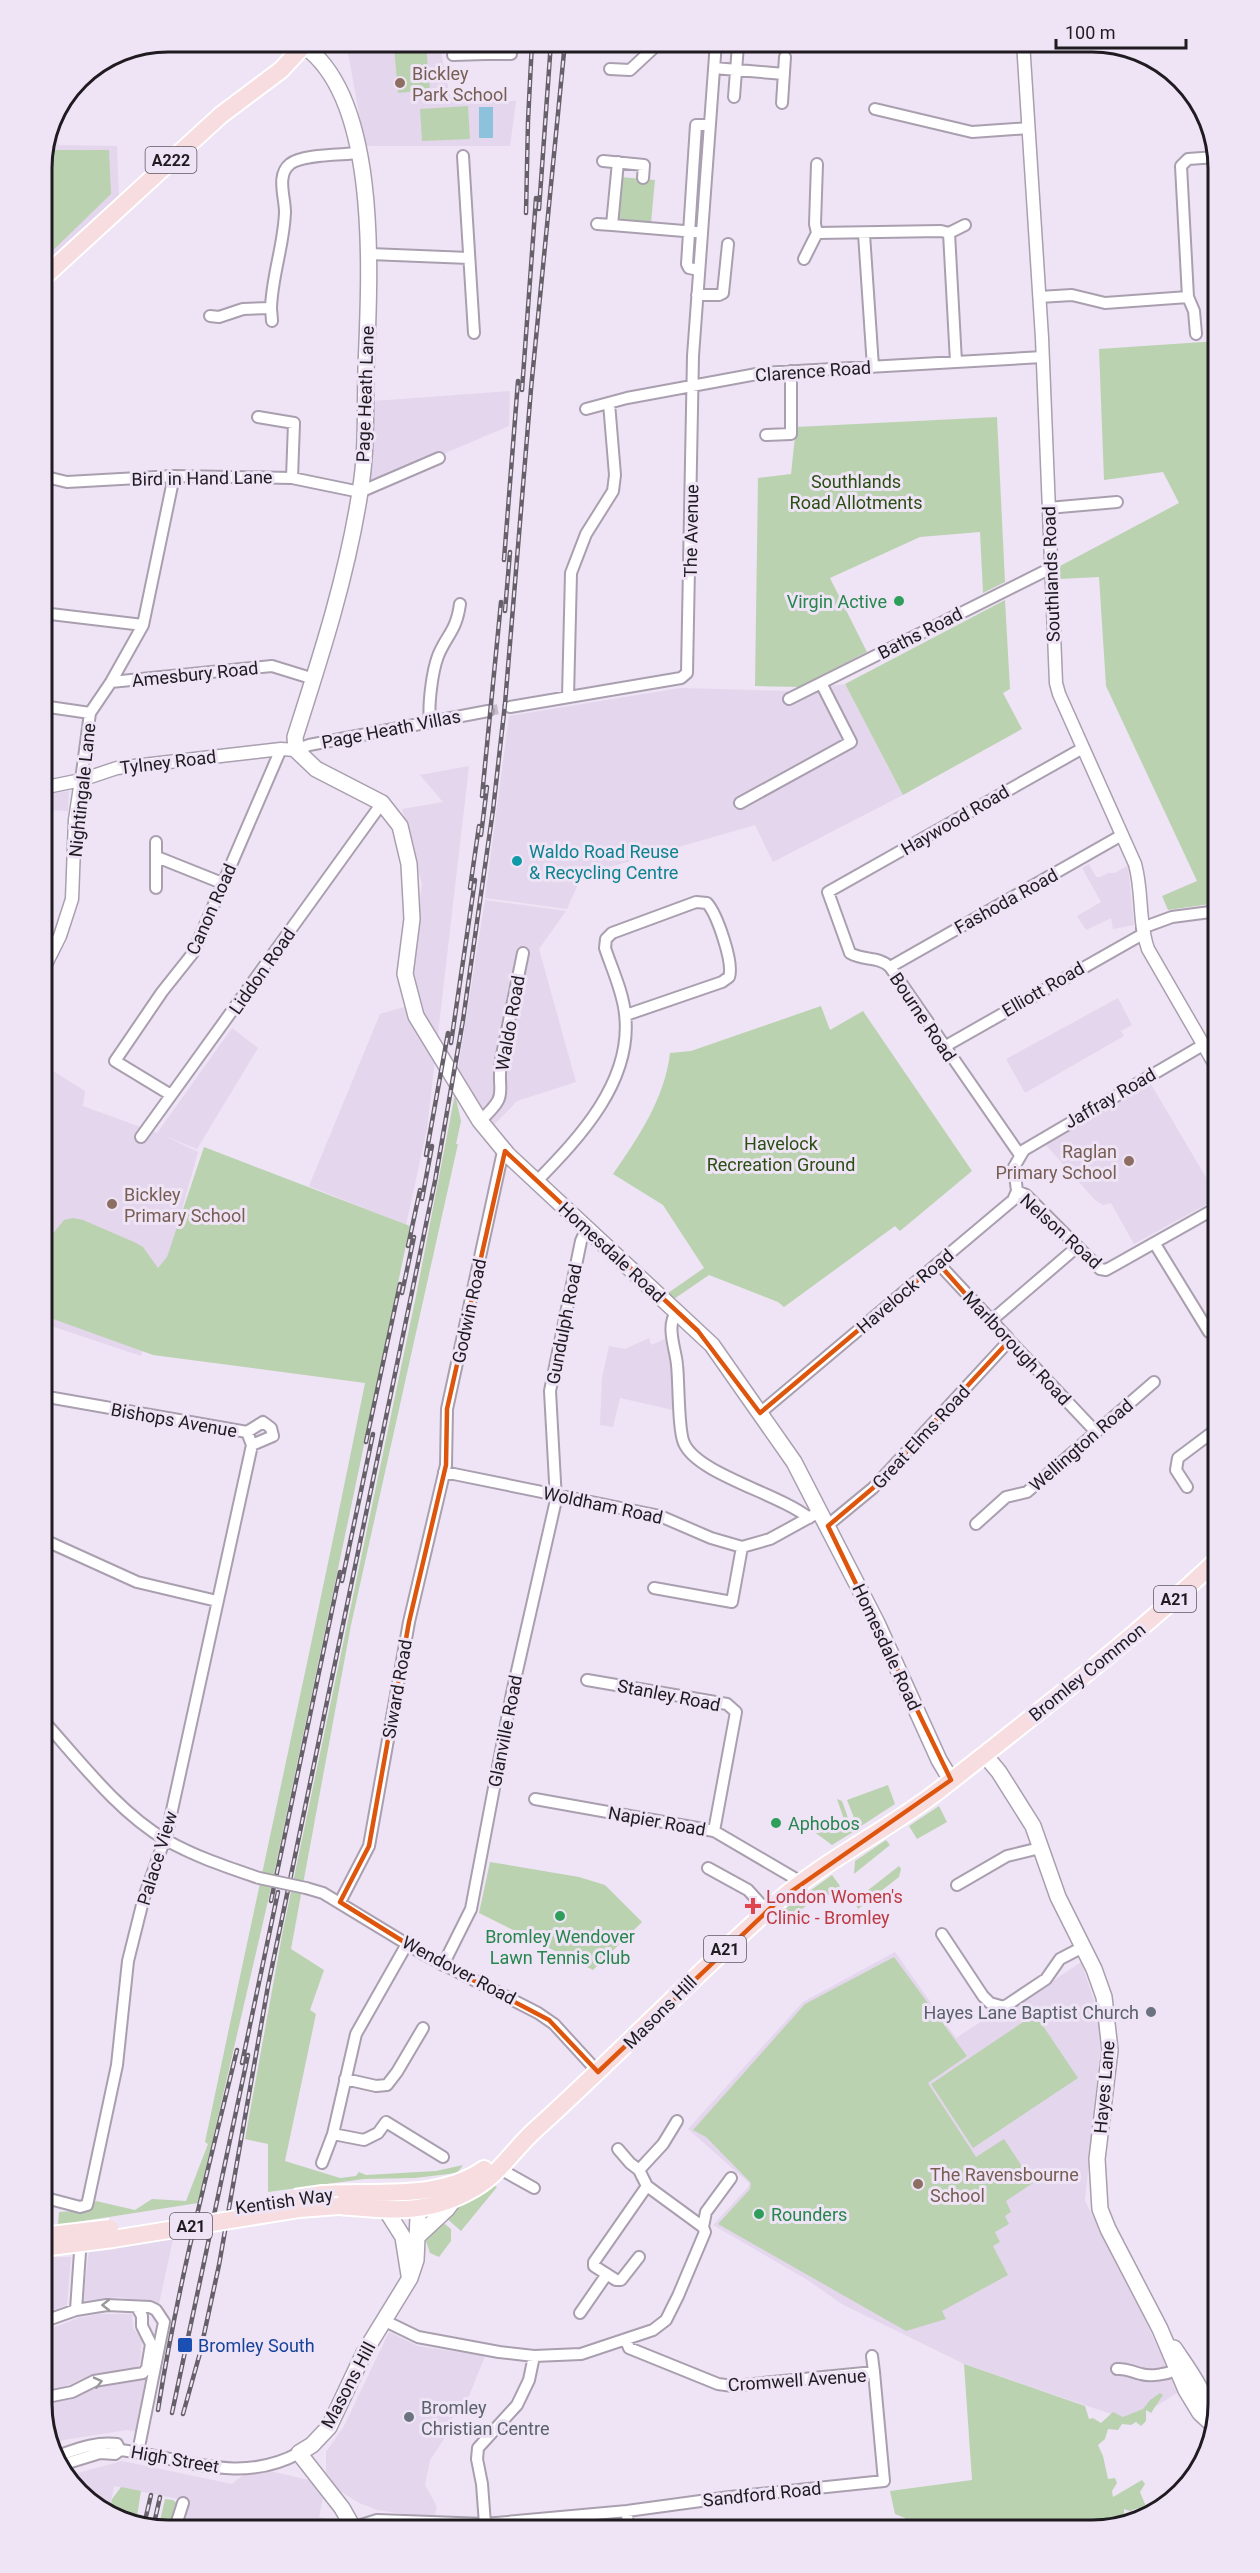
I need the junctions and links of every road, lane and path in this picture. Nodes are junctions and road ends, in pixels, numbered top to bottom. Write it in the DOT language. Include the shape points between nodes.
graph roads {
  1 [pos="294,53"];
  2 [pos="314,53"];
  3 [pos="648,53"];
  4 [pos="715,53"];
  5 [pos="737,53"];
  6 [pos="1024,53"];
  7 [pos="486,54"];
  8 [pos="511,54"];
  9 [pos="453,55"];
  10 [pos="785,57"];
  11 [pos="610,69"];
  12 [pos="714,69"];
  13 [pos="736,70"];
  14 [pos="784,74"];
  15 [pos="734,97"];
  16 [pos="782,102"];
  17 [pos="875,109"];
  18 [pos="709,126"];
  19 [pos="1029,128"];
  20 [pos="358,153"];
  21 [pos="463,156"];
  22 [pos="1207,158"];
  23 [pos="603,161"];
  24 [pos="618,162"];
  25 [pos="817,164"];
  26 [pos="643,178"];
  27 [pos="597,224"];
  28 [pos="612,225"];
  29 [pos="965,225"];
  30 [pos="689,232"];
  31 [pos="701,232"];
  32 [pos="817,233"];
  33 [pos="949,233"];
  34 [pos="864,234"];
  35 [pos="728,244"];
  36 [pos="370,254"];
  37 [pos="469,258"];
  38 [pos="804,259"];
  39 [pos="53,269"];
  40 [pos="699,270"];
  41 [pos="697,295"];
  42 [pos="1039,297"];
  43 [pos="1188,297"];
  44 [pos="271,308"];
  45 [pos="210,316"];
  46 [pos="272,321"];
  47 [pos="474,333"];
  48 [pos="1196,334"];
  49 [pos="1043,357"];
  50 [pos="956,362"];
  51 [pos="873,367"];
  52 [pos="791,371"];
  53 [pos="693,385"];
  54 [pos="609,403"];
  55 [pos="586,409"];
  56 [pos="258,417"];
  57 [pos="766,435"];
  58 [pos="439,458"];
  59 [pos="174,476"];
  60 [pos="292,478"];
  61 [pos="53,479"];
  62 [pos="360,492"];
  63 [pos="1117,502"];
  64 [pos="1048,508"];
  65 [pos="1051,568"];
  66 [pos="460,604"];
  67 [pos="53,613"];
  68 [pos="143,625"];
  69 [pos="314,679"];
  70 [pos="111,682"];
  71 [pos="821,683"];
  72 [pos="568,697"];
  73 [pos="789,699"];
  74 [pos="510,707"];
  75 [pos="53,708"];
  76 [pos="488,711"];
  77 [pos="90,713"];
  78 [pos="430,722"];
  79 [pos="1083,748"];
  80 [pos="288,749"];
  81 [pos="81,780"];
  82 [pos="53,786"];
  83 [pos="382,803"];
  84 [pos="740,803"];
  85 [pos="1122,835"];
  86 [pos="156,842"];
  87 [pos="157,857"];
  88 [pos="222,883"];
  89 [pos="156,888"];
  90 [pos="828,892"];
  91 [pos="1208,912"];
  92 [pos="1142,931"];
  93 [pos="53,951"];
  94 [pos="523,953"];
  95 [pos="890,967"];
  96 [pos="626,1014"];
  97 [pos="1203,1045"];
  98 [pos="944,1047"];
  99 [pos="1208,1053"];
  100 [pos="171,1095"];
  101 [pos="480,1121"];
  102 [pos="141,1137"];
  103 [pos="506,1151"];
  104 [pos="1020,1155"];
  105 [pos="537,1181"];
  106 [pos="1017,1191"];
  107 [pos="1208,1213"];
  108 [pos="587,1228"];
  109 [pos="1155,1244"];
  110 [pos="1077,1247"];
  111 [pos="938,1263"];
  112 [pos="677,1312"];
  113 [pos="992,1320"];
  114 [pos="1208,1330"];
  115 [pos="1008,1342"];
  116 [pos="1154,1382"];
  117 [pos="52,1398"];
  118 [pos="760,1413"];
  119 [pos="247,1432"];
  120 [pos="1096,1432"];
  121 [pos="1208,1436"];
  122 [pos="252,1445"];
  123 [pos="444,1472"];
  124 [pos="1187,1487"];
  125 [pos="555,1494"];
  126 [pos="815,1515"];
  127 [pos="976,1524"];
  128 [pos="828,1525"];
  129 [pos="52,1544"];
  130 [pos="742,1547"];
  131 [pos="1208,1568"];
  132 [pos="654,1588"];
  133 [pos="218,1601"];
  134 [pos="587,1680"];
  135 [pos="52,1731"];
  136 [pos="984,1754"];
  137 [pos="951,1780"];
  138 [pos="535,1799"];
  139 [pos="714,1831"];
  140 [pos="165,1839"];
  141 [pos="1040,1848"];
  142 [pos="708,1868"];
  143 [pos="800,1884"];
  144 [pos="957,1885"];
  145 [pos="340,1902"];
  146 [pos="767,1911"];
  147 [pos="942,1934"];
  148 [pos="408,1944"];
  149 [pos="1083,1947"];
  150 [pos="443,1965"];
  151 [pos="423,2028"];
  152 [pos="598,2072"];
  153 [pos="345,2079"];
  154 [pos="677,2121"];
  155 [pos="333,2134"];
  156 [pos="519,2144"];
  157 [pos="618,2149"];
  158 [pos="443,2157"];
  159 [pos="322,2163"];
  160 [pos="500,2169"];
  161 [pos="639,2170"];
  162 [pos="731,2178"];
  163 [pos="647,2186"];
  164 [pos="534,2188"];
  165 [pos="419,2192"];
  166 [pos="454,2198"];
  167 [pos="52,2200"];
  168 [pos="386,2210"];
  169 [pos="418,2210"];
  170 [pos="703,2233"];
  171 [pos="52,2235"];
  172 [pos="418,2236"];
  173 [pos="52,2247"];
  174 [pos="80,2252"];
  175 [pos="639,2257"];
  176 [pos="607,2274"];
  177 [pos="410,2278"];
  178 [pos="137,2307"];
  179 [pos="76,2310"];
  180 [pos="580,2313"];
  181 [pos="52,2318"];
  182 [pos="383,2320"];
  183 [pos="1160,2329"];
  184 [pos="626,2340"];
  185 [pos="534,2356"];
  186 [pos="872,2356"];
  187 [pos="1117,2369"];
  188 [pos="1176,2370"];
  189 [pos="874,2372"];
  190 [pos="52,2396"];
  191 [pos="1208,2405"];
  192 [pos="1207,2419"];
  193 [pos="120,2450"];
  194 [pos="138,2452"];
  195 [pos="299,2453"];
  196 [pos="64,2454"];
  197 [pos="68,2463"];
  198 [pos="884,2481"];
  199 [pos="183,2503"];
  200 [pos="627,2511"];
  201 [pos="178,2520"];
  202 [pos="349,2520"];
  203 [pos="485,2520"];
  204 [pos="529,2520"];
  205 [pos="627,2520"];
  1 -- 39 [label="main road, A222" via="281,70 221,115"];
  2 -- 20 [label="main road, Page Heath Lane" via="335,82"];
  3 -- 11 [label="street" via="630,70"];
  4 -- 12 [label="street, The Avenue"];
  5 -- 13 [label="street"];
  6 -- 19 [label="street, Southlands Road"];
  7 -- 8 [label="street"];
  7 -- 9 [label="street"];
  10 -- 14 [label="street"];
  12 -- 13 [label="street"];
  12 -- 18 [label="street, The Avenue"];
  13 -- 14 [label="street"];
  13 -- 15 [label="street"];
  14 -- 16 [label="street"];
  17 -- 19 [label="street" via="972,132"];
  18 -- 30 [label="street" via="696,125"];
  18 -- 31 [label="street, The Avenue"];
  19 -- 42 [label="street, Southlands Road"];
  20 -- 36 [label="main road, Page Heath Lane"];
  20 -- 44 [label="street" via="302,158 286,168 282,182 284,223"];
  21 -- 37 [label="street"];
  22 -- 43 [label="street" via="1188,159 1180,166"];
  23 -- 24 [label="street"];
  24 -- 26 [label="street" via="644,165"];
  24 -- 28 [label="street"];
  25 -- 32 [label="street"];
  27 -- 28 [label="street"];
  28 -- 30 [label="street"];
  29 -- 33 [label="street"];
  30 -- 31 [label="street"];
  30 -- 40 [label="street" via="688,268"];
  31 -- 40 [label="street, The Avenue"];
  32 -- 34 [label="street"];
  32 -- 38 [label="street"];
  33 -- 34 [label="street"];
  33 -- 50 [label="street"];
  34 -- 51 [label="street"];
  35 -- 41 [label="street" via="723,293"];
  36 -- 37 [label="street"];
  36 -- 62 [label="main road, Page Heath Lane"];
  37 -- 47 [label="street"];
  40 -- 41 [label="street, The Avenue"];
  41 -- 53 [label="street, The Avenue"];
  42 -- 43 [label="street" via="1072,295 1105,303"];
  42 -- 49 [label="street, Southlands Road"];
  43 -- 48 [label="street"];
  44 -- 45 [label="street"];
  44 -- 46 [label="street"];
  49 -- 50 [label="street, Clarence Road"];
  49 -- 64 [label="street, Southlands Road"];
  50 -- 51 [label="street, Clarence Road"];
  51 -- 52 [label="street, Clarence Road"];
  52 -- 53 [label="street, Clarence Road"];
  52 -- 57 [label="street" via="791,434"];
  53 -- 54 [label="street, Clarence Road"];
  53 -- 72 [label="street, The Avenue" via="687,673"];
  54 -- 55 [label="street, Clarence Road"];
  54 -- 72 [label="street" via="613,491 586,534 571,573"];
  56 -- 60 [label="street" via="294,423"];
  58 -- 62 [label="street"];
  59 -- 60 [label="street, Bird in Hand Lane"];
  59 -- 61 [label="street, Bird in Hand Lane" via="67,482"];
  59 -- 68 [label="street, Nightingale Lane"];
  60 -- 62 [label="street, Bird in Hand Lane"];
  62 -- 69 [label="main road, Page Heath Lane" via="332,624"];
  63 -- 64 [label="street"];
  64 -- 65 [label="street, Southlands Road"];
  65 -- 71 [label="street, Baths Road"];
  65 -- 79 [label="street, Southlands Road" via="1056,683"];
  66 -- 78 [label="street" via="457,625 438,658"];
  67 -- 68 [label="street"];
  68 -- 70 [label="street, Nightingale Lane"];
  69 -- 70 [label="street, Amesbury Road" via="272,666"];
  69 -- 80 [label="main road, Page Heath Lane"];
  70 -- 77 [label="street, Nightingale Lane"];
  71 -- 73 [label="street, Baths Road"];
  71 -- 84 [label="street" via="851,742"];
  72 -- 74 [label="street"];
  75 -- 77 [label="street"];
  76 -- 78 [label="street, Page Heath Villas"];
  77 -- 81 [label="street, Nightingale Lane"];
  78 -- 80 [label="street, Page Heath Villas"];
  79 -- 85 [label="street, Southlands Road"];
  79 -- 90 [label="street, Haywood Road"];
  80 -- 81 [label="street, Tylney Road" via="117,768"];
  80 -- 83 [label="main road, Homesdale Road"];
  80 -- 88 [label="street, Canon Road"];
  81 -- 82 [label="street, Tylney Road"];
  81 -- 93 [label="street, Nightingale Lane" via="72,899"];
  83 -- 100 [label="street, Liddon Road"];
  83 -- 101 [label="main road, Homesdale Road" via="400,826 409,864 412,919 405,974 416,1016"];
  85 -- 92 [label="street, Southlands Road" via="1138,877"];
  85 -- 95 [label="street, Fashoda Road"];
  86 -- 87 [label="street"];
  87 -- 88 [label="street"];
  87 -- 89 [label="street"];
  88 -- 100 [label="street, Canon Road" via="193,953 115,1061"];
  90 -- 95 [label="street, Bourne Road" via="850,953 880,960"];
  91 -- 92 [label="street, Elliott Road" via="1172,917"];
  92 -- 97 [label="street, Southlands Road" via="1148,949"];
  92 -- 98 [label="street, Elliott Road"];
  94 -- 101 [label="street, Waldo Road" via="499,1072 501,1097"];
  95 -- 98 [label="street, Bourne Road"];
  96 -- 96 [label="street" via="605,948 609,935 696,902 706,903 713,911 731,964 727,979"];
  96 -- 105 [label="street" via="621,1060 606,1096 595,1115"];
  97 -- 99 [label="street, Southlands Road"];
  97 -- 104 [label="street, Jaffray Road" via="1037,1141"];
  98 -- 104 [label="street, Bourne Road"];
  100 -- 102 [label="street, Liddon Road"];
  101 -- 103 [label="main road, Homesdale Road"];
  103 -- 105 [label="main road, Homesdale Road"];
  103 -- 123 [label="street, Godwin Road" via="447,1409"];
  104 -- 106 [label="street" via="1013,1173"];
  105 -- 108 [label="main road, Homesdale Road"];
  106 -- 110 [label="street, Nelson Road" via="1026,1195"];
  106 -- 111 [label="street, Havelock Road" via="1013,1200"];
  107 -- 109 [label="street"];
  108 -- 112 [label="main road, Homesdale Road"];
  108 -- 125 [label="street, Gundulph Road" via="550,1391"];
  109 -- 110 [label="street, Nelson Road" via="1106,1270"];
  109 -- 114 [label="street"];
  110 -- 113 [label="street"];
  111 -- 113 [label="street, Marlborough Road"];
  111 -- 118 [label="street, Havelock Road"];
  112 -- 118 [label="main road, Homesdale Road" via="712,1345"];
  112 -- 126 [label="street" via="672,1329 683,1442 693,1458"];
  113 -- 115 [label="street, Marlborough Road"];
  115 -- 120 [label="street, Marlborough Road"];
  115 -- 128 [label="street, Great Elms Road" via="873,1488"];
  116 -- 120 [label="street, Wellington Road"];
  117 -- 119 [label="street, Bishops Avenue"];
  118 -- 126 [label="main road, Homesdale Road" via="794,1462"];
  119 -- 122 [label="street"];
  119 -- 122 [label="street, Bishops Avenue" via="263,1422 271,1428 273,1436"];
  120 -- 127 [label="street, Wellington Road" via="1027,1492 1006,1497"];
  121 -- 124 [label="street" via="1178,1458 1176,1470"];
  122 -- 133 [label="street, Palace View"];
  123 -- 125 [label="street, Woldham Road"];
  123 -- 145 [label="street, Siward Road" via="409,1622 369,1846"];
  125 -- 130 [label="street, Woldham Road" via="660,1516"];
  125 -- 150 [label="street, Glanville Road" via="471,1909"];
  126 -- 128 [label="main road, Homesdale Road"];
  126 -- 130 [label="street" via="770,1539"];
  128 -- 137 [label="main road, Homesdale Road"];
  129 -- 133 [label="street" via="137,1582"];
  130 -- 132 [label="street" via="732,1602"];
  131 -- 136 [label="main road, Bromley Common / A21" via="1085,1675"];
  133 -- 140 [label="street, Palace View"];
  134 -- 139 [label="street, Stanley Road" via="727,1704 736,1712"];
  135 -- 140 [label="street, Wendover Road" via="110,1793"];
  136 -- 137 [label="main road, Bromley Common / A21"];
  136 -- 141 [label="main road, Hayes Lane" via="1018,1800"];
  137 -- 143 [label="main road, Masons Hill / A21"];
  138 -- 139 [label="street, Napier Road"];
  139 -- 143 [label="street, Napier Road"];
  140 -- 145 [label="street, Wendover Road, bridge" via="193,1854 259,1878 323,1893"];
  140 -- 167 [label="street, Palace View" via="144,1897 128,1960 117,2065 87,2205 80,2207"];
  141 -- 144 [label="street" via="1007,1856"];
  141 -- 149 [label="main road, Hayes Lane" via="1058,1897"];
  142 -- 146 [label="street" via="748,1890"];
  143 -- 146 [label="main road, Masons Hill / A21"];
  145 -- 148 [label="street, Wendover Road"];
  146 -- 152 [label="main road, Masons Hill / A21"];
  147 -- 149 [label="street" via="983,1996 1004,2007 1046,1979 1060,1959"];
  148 -- 150 [label="street, Wendover Road"];
  148 -- 153 [label="street" via="362,2022"];
  149 -- 183 [label="main road, Hayes Lane" via="1100,1983 1109,2032 1097,2159 1099,2204"];
  150 -- 152 [label="street, Wendover Road" via="549,2020"];
  151 -- 153 [label="street" via="387,2085"];
  152 -- 156 [label="main road, Masons Hill / A21"];
  153 -- 155 [label="street"];
  154 -- 161 [label="street" via="663,2144"];
  155 -- 158 [label="street" via="364,2140 378,2133 382,2118 418,2148"];
  155 -- 159 [label="street"];
  156 -- 160 [label="main road, Masons Hill / A21"];
  156 -- 165 [label="main road, Masons Hill / A21" via="470,2178"];
  157 -- 161 [label="street"];
  160 -- 164 [label="street"];
  160 -- 166 [label="main road, Masons Hill / A21" via="474,2189"];
  161 -- 163 [label="street"];
  162 -- 170 [label="street" via="706,2212"];
  163 -- 170 [label="street"];
  163 -- 176 [label="street" via="594,2262"];
  165 -- 169 [label="main road, Masons Hill"];
  165 -- 171 [label="main road, Kentish Way / A21, bridge" via="323,2194"];
  166 -- 169 [label="main road, Masons Hill / A21"];
  166 -- 172 [label="main road"];
  168 -- 169 [label="main road, Kentish Way / A21"];
  168 -- 173 [label="main road, Kentish Way / A21, bridge" via="307,2207"];
  168 -- 177 [label="main road" via="403,2237"];
  169 -- 172 [label="main road, Masons Hill"];
  170 -- 184 [label="street" via="666,2320"];
  172 -- 177 [label="main road, Masons Hill"];
  174 -- 179 [label="street"];
  175 -- 176 [label="street" via="621,2280"];
  176 -- 180 [label="street"];
  177 -- 182 [label="main road, Masons Hill"];
  178 -- 179 [label="street, one-way" via="92,2306"];
  190 -- 178 [label="street, one-way" via="94,2381 143,2373 151,2343"];
  178 -- 194 [label="street" via="150,2307 164,2322"];
  179 -- 181 [label="street"];
  182 -- 185 [label="street" via="418,2337"];
  182 -- 195 [label="main road, Masons Hill" via="329,2427"];
  183 -- 188 [label="main road, Hayes Lane"];
  183 -- 191 [label="main road, Hayes Lane"];
  184 -- 185 [label="street" via="581,2355"];
  184 -- 189 [label="street, Cromwell Avenue" via="629,2348 717,2384 733,2386"];
  185 -- 203 [label="street" via="529,2380 517,2405 478,2448"];
  186 -- 189 [label="street"];
  187 -- 188 [label="street" via="1140,2374 1168,2374"];
  188 -- 192 [label="main road, Hayes Lane"];
  189 -- 198 [label="street, Cromwell Avenue"];
  193 -- 194 [label="street, High Street"];
  193 -- 196 [label="street, High Street" via="117,2444 100,2444"];
  193 -- 197 [label="street, High Street"];
  194 -- 195 [label="street, High Street" via="224,2469 251,2467"];
  195 -- 202 [label="main road"];
  198 -- 200 [label="street, Sandford Road"];
  199 -- 201 [label="street"];
  200 -- 204 [label="street, Sandford Road"];
  200 -- 205 [label="street"];
}
